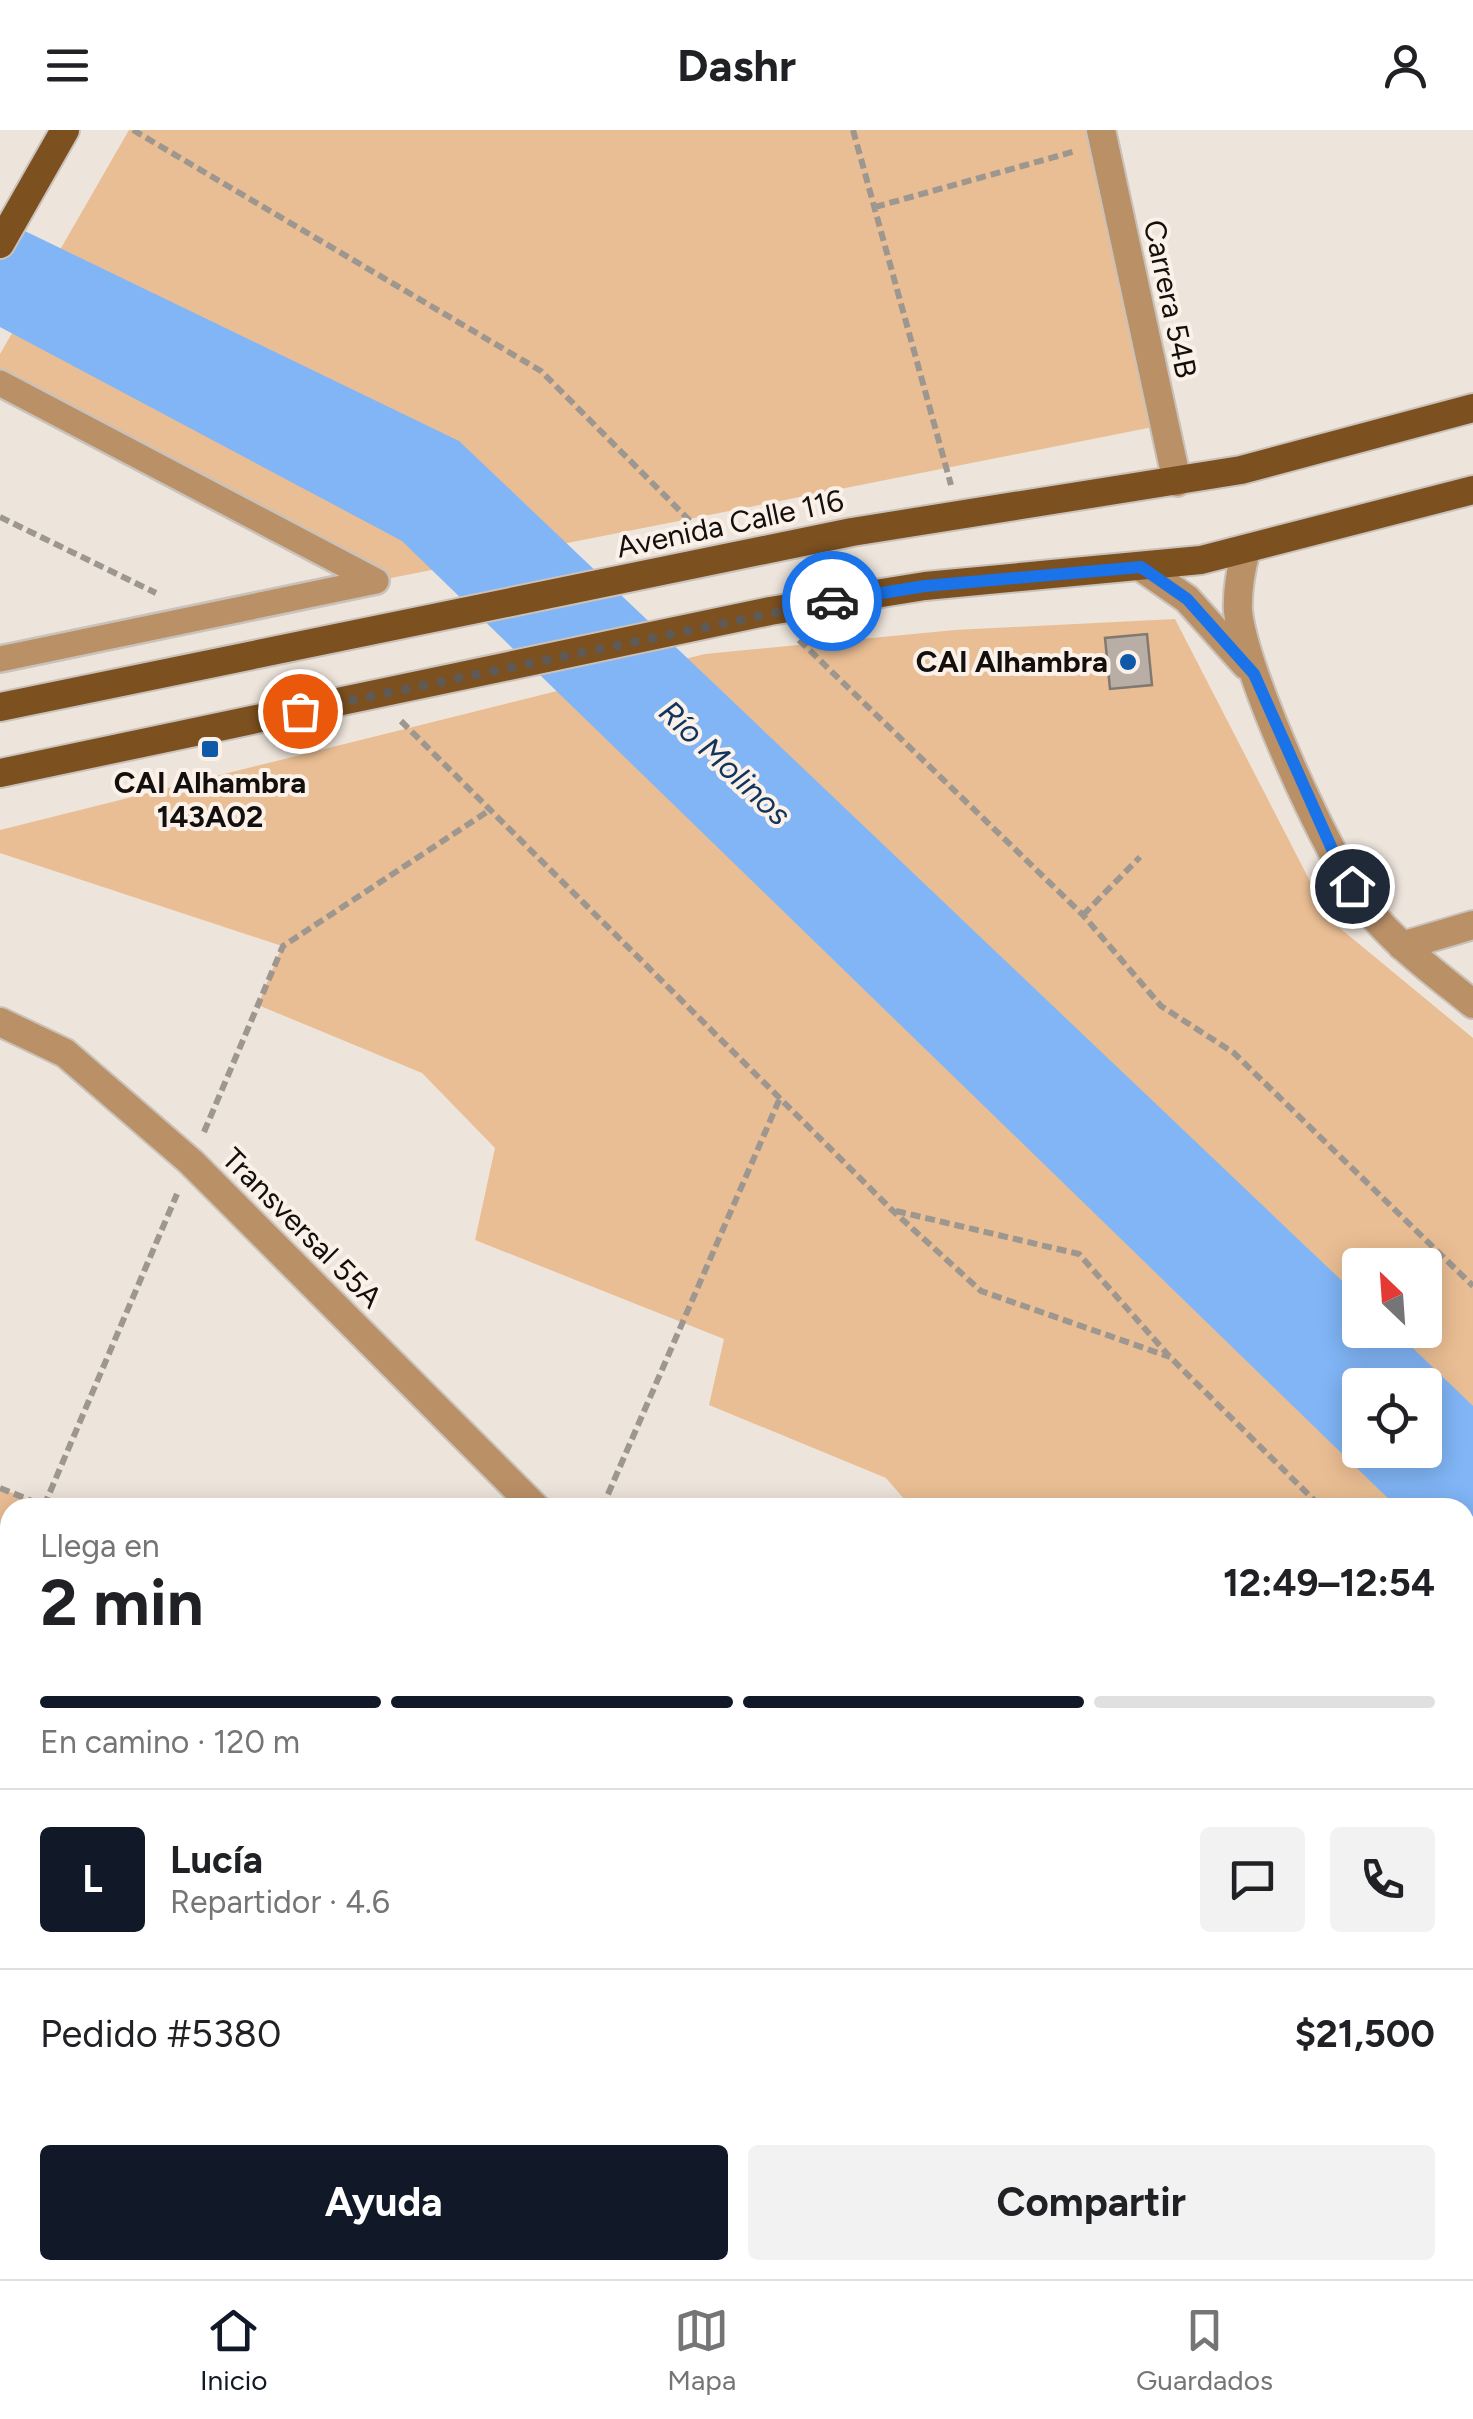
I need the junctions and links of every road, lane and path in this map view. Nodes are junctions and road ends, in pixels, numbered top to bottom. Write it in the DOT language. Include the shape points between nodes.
graph roads {
  1 [pos="65,130"];
  2 [pos="133,130"];
  3 [pos="853,130"];
  4 [pos="1102,136"];
  5 [pos="875,207"];
  6 [pos="0,244"];
  7 [pos="0,383"];
  8 [pos="1473,408"];
  9 [pos="1177,482"];
  10 [pos="1473,490"];
  11 [pos="958,513"];
  12 [pos="0,517"];
  13 [pos="1246,550"];
  14 [pos="727,558"];
  15 [pos="1141,567"];
  16 [pos="770,611"];
  17 [pos="204,617"];
  18 [pos="0,659"];
  19 [pos="1254,674"];
  20 [pos="375,696"];
  21 [pos="0,707"];
  22 [pos="0,774"];
  23 [pos="490,810"];
  24 [pos="1140,856"];
  25 [pos="1083,915"];
  26 [pos="1473,926"];
  27 [pos="1402,946"];
  28 [pos="1473,1004"];
  29 [pos="0,1022"];
  30 [pos="780,1098"];
  31 [pos="191,1162"];
  32 [pos="892,1210"];
  33 [pos="1473,1286"];
  34 [pos="1170,1358"];
  35 [pos="0,1488"];
  36 [pos="24,1498"];
  37 [pos="50,1498"];
  38 [pos="526,1498"];
  39 [pos="606,1498"];
  40 [pos="1312,1498"];
  1 -- 6 [label="main road"];
  2 -- 14 [label="path" via="542,371"];
  3 -- 5 [label="path"];
  4 -- 5 [label="path"];
  4 -- 9 [label="street, Carrera 54B"];
  5 -- 11 [label="path"];
  7 -- 17 [label="street" via="376,581"];
  8 -- 9 [label="main road, Avenida Calle 116"];
  9 -- 11 [label="main road, Avenida Calle 116"];
  10 -- 13 [label="main road"];
  11 -- 14 [label="main road, Avenida Calle 116"];
  12 -- 17 [label="path"];
  13 -- 15 [label="main road"];
  13 -- 19 [label="street" via="1238,609"];
  14 -- 21 [label="main road, Avenida Calle 116"];
  15 -- 16 [label="main road" via="925,586"];
  15 -- 19 [label="street" via="1187,599"];
  16 -- 20 [label="main road"];
  16 -- 25 [label="path"];
  17 -- 18 [label="street"];
  19 -- 27 [label="street" via="1340,867"];
  20 -- 22 [label="main road"];
  20 -- 23 [label="path"];
  23 -- 30 [label="path"];
  23 -- 31 [label="path" via="283,946"];
  24 -- 25 [label="path"];
  25 -- 33 [label="path" via="1161,1006 1234,1053"];
  26 -- 27 [label="street"];
  27 -- 28 [label="street"];
  29 -- 31 [label="street, Transversal 55A" via="65,1053"];
  30 -- 32 [label="path"];
  30 -- 39 [label="path"];
  31 -- 37 [label="path"];
  31 -- 38 [label="street, Transversal 55A"];
  32 -- 34 [label="path" via="981,1292"];
  32 -- 34 [label="path" via="1079,1254"];
  34 -- 40 [label="path"];
  35 -- 36 [label="path"];
}
